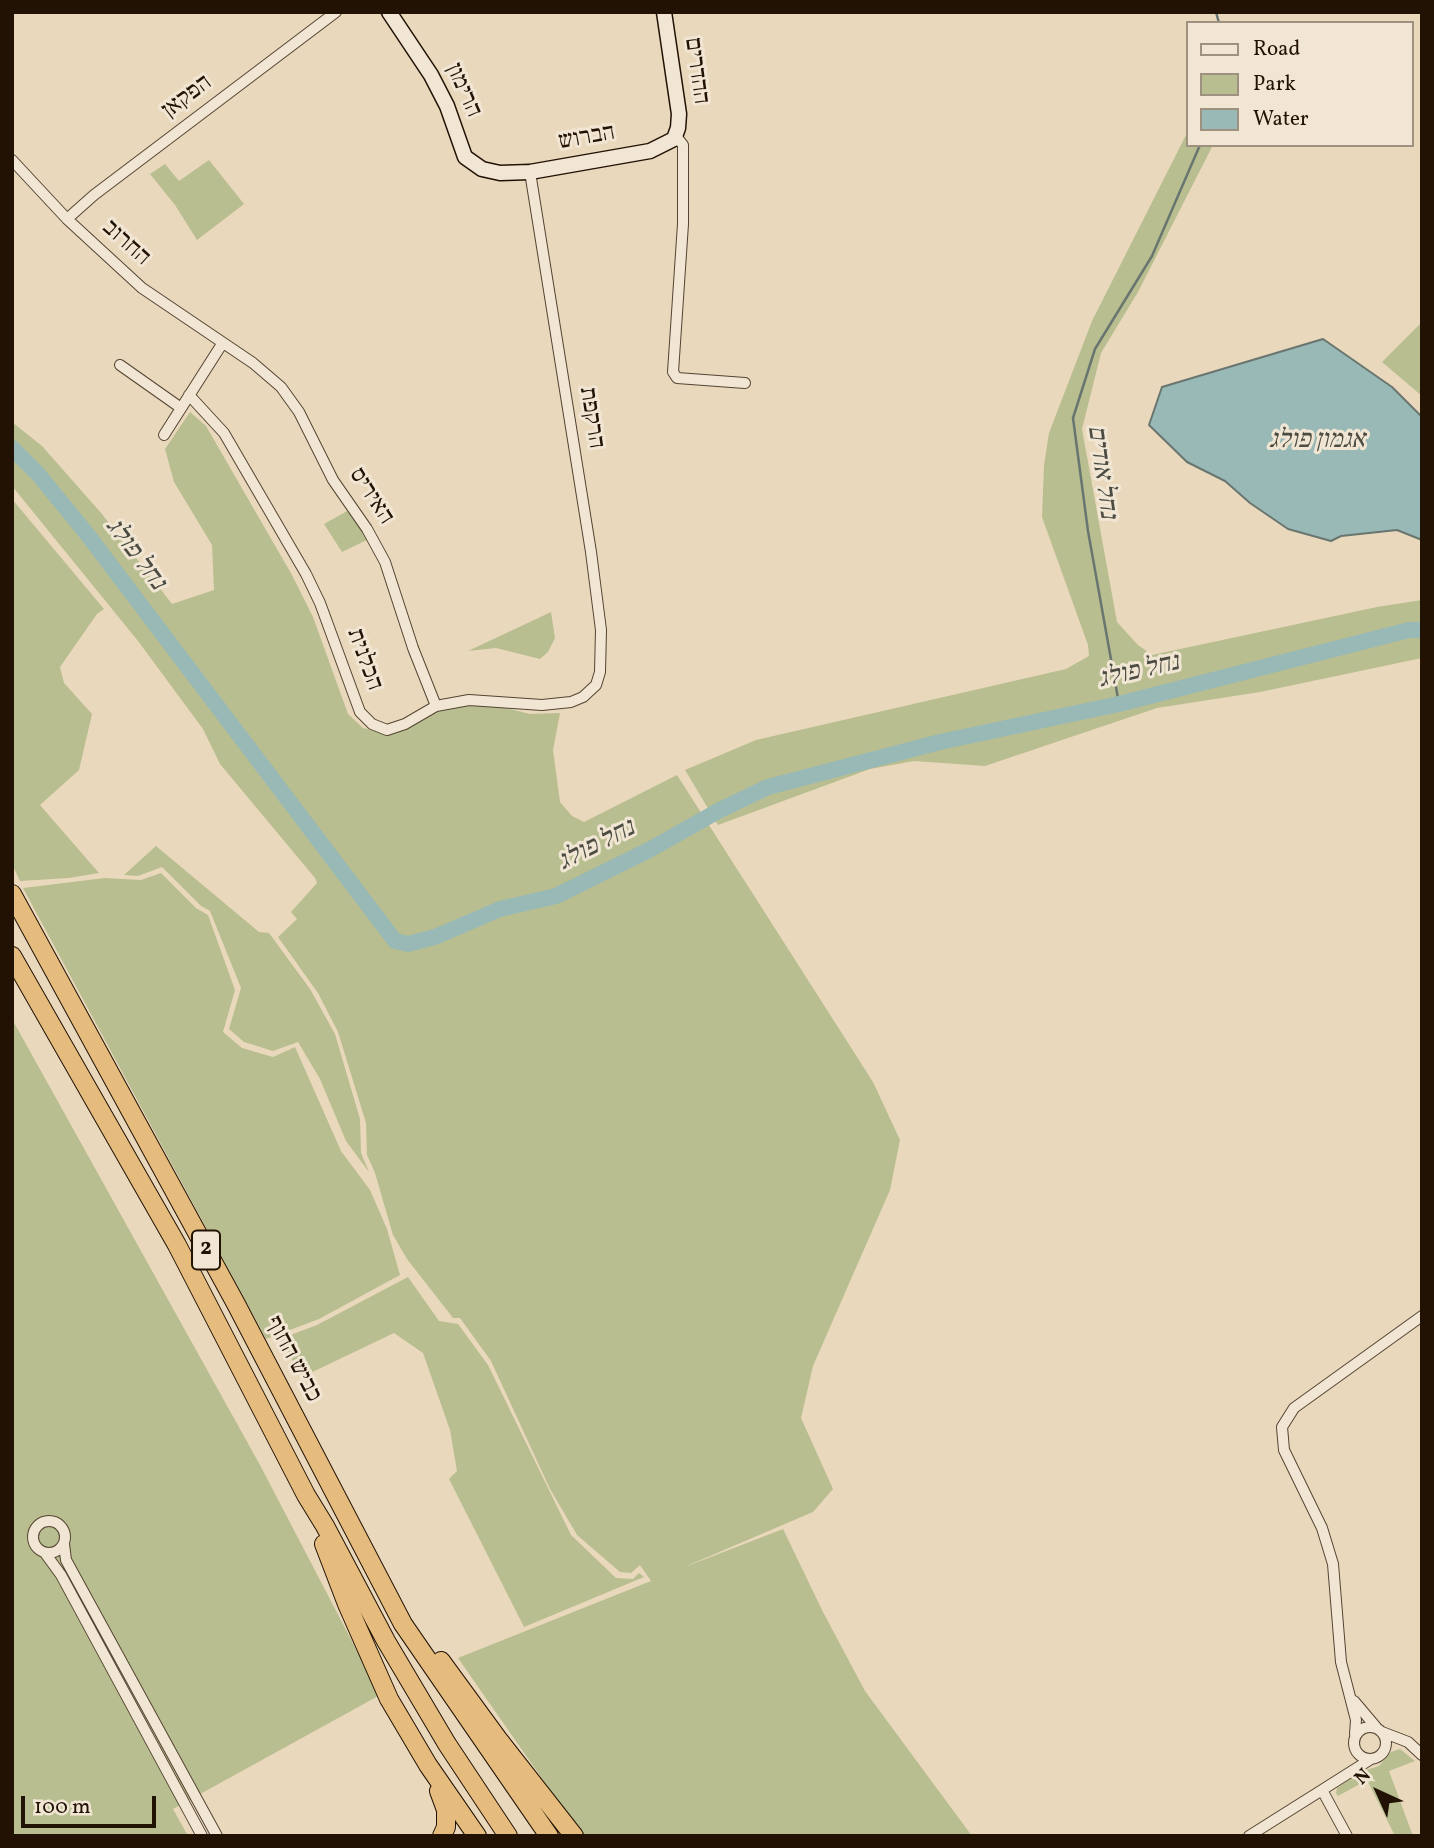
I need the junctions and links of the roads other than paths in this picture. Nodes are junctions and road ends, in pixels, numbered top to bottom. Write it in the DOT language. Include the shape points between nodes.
graph roads {
  1 [pos="336,12"];
  2 [pos="389,12"];
  3 [pos="664,12"];
  4 [pos="676,136"];
  5 [pos="12,160"];
  6 [pos="530,172"];
  7 [pos="500,173"];
  8 [pos="67,219"];
  9 [pos="222,344"];
  10 [pos="120,365"];
  11 [pos="745,383"];
  12 [pos="189,395"];
  13 [pos="181,408"];
  14 [pos="164,435"];
  15 [pos="600,672"];
  16 [pos="436,706"];
  17 [pos="12,894"];
  18 [pos="12,956"];
  19 [pos="1422,1317"];
  20 [pos="306,1495"];
  21 [pos="347,1517"];
  22 [pos="64,1544"];
  23 [pos="45,1553"];
  24 [pos="1350,1695"];
  25 [pos="1380,1730"];
  26 [pos="1355,1734"];
  27 [pos="1408,1741"];
  28 [pos="1355,1749"];
  29 [pos="1384,1749"];
  30 [pos="1422,1755"];
  31 [pos="1371,1759"];
  32 [pos="428,1765"];
  33 [pos="1341,1777"];
  34 [pos="1322,1790"];
  35 [pos="202,1836"];
  36 [pos="217,1836"];
  37 [pos="442,1836"];
  38 [pos="477,1836"];
  39 [pos="508,1836"];
  40 [pos="549,1836"];
  41 [pos="574,1836"];
  42 [pos="1249,1836"];
  43 [pos="1347,1836"];
  1 -- 8 [label="street, הפקאן"];
  2 -- 7 [label="street, הרימון" via="441,93 466,157 482,169"];
  3 -- 4 [label="street, ההדרים" via="679,114"];
  4 -- 6 [label="street, הברוש" via="650,151"];
  4 -- 11 [label="street" via="684,152 673,372 677,378"];
  5 -- 8 [label="street, החרוב"];
  6 -- 7 [label="street, הברוש"];
  6 -- 15 [label="street, הרקפת" via="591,552 601,630"];
  8 -- 9 [label="street, החרוב" via="142,288"];
  9 -- 12 [label="street"];
  9 -- 16 [label="street, האיריס" via="265,372 299,412 333,480 385,562"];
  10 -- 13 [label="street"];
  12 -- 13 [label="street"];
  12 -- 16 [label="street, הכלנית" via="224,433 310,581 360,712 387,730"];
  13 -- 14 [label="street"];
  15 -- 16 [label="street, הכלנית" via="593,689 572,702 542,705 469,700"];
  17 -- 21 [label="highway, כביש החוף / 2"];
  18 -- 20 [label="highway, כביש החוף / 2" via="177,1245"];
  19 -- 24 [label="street" via="1294,1408 1282,1427 1284,1450 1322,1528 1333,1564 1341,1662"];
  20 -- 32 [label="highway" via="378,1675"];
  20 -- 39 [label="highway, כביש החוף / 2" via="398,1662"];
  21 -- 40 [label="highway, כביש החוף / 2" via="402,1624"];
  21 -- 41 [label="highway" via="425,1638"];
  22 -- 23 [label="street" via="57,1552"];
  22 -- 23 [label="street" via="63,1528 54,1521 43,1522 33,1539"];
  22 -- 36 [label="street" via="66,1560"];
  23 -- 35 [label="street"];
  24 -- 25 [label="street"];
  24 -- 26 [label="street"];
  25 -- 26 [label="street" via="1363,1728"];
  25 -- 27 [label="street"];
  25 -- 29 [label="street"];
  26 -- 28 [label="street"];
  27 -- 29 [label="street"];
  27 -- 30 [label="street"];
  28 -- 31 [label="street"];
  28 -- 33 [label="street"];
  29 -- 31 [label="street"];
  31 -- 33 [label="street"];
  32 -- 37 [label="highway" via="446,1810"];
  32 -- 38 [label="highway"];
  33 -- 34 [label="street"];
  34 -- 42 [label="street"];
  34 -- 43 [label="street"];
}
